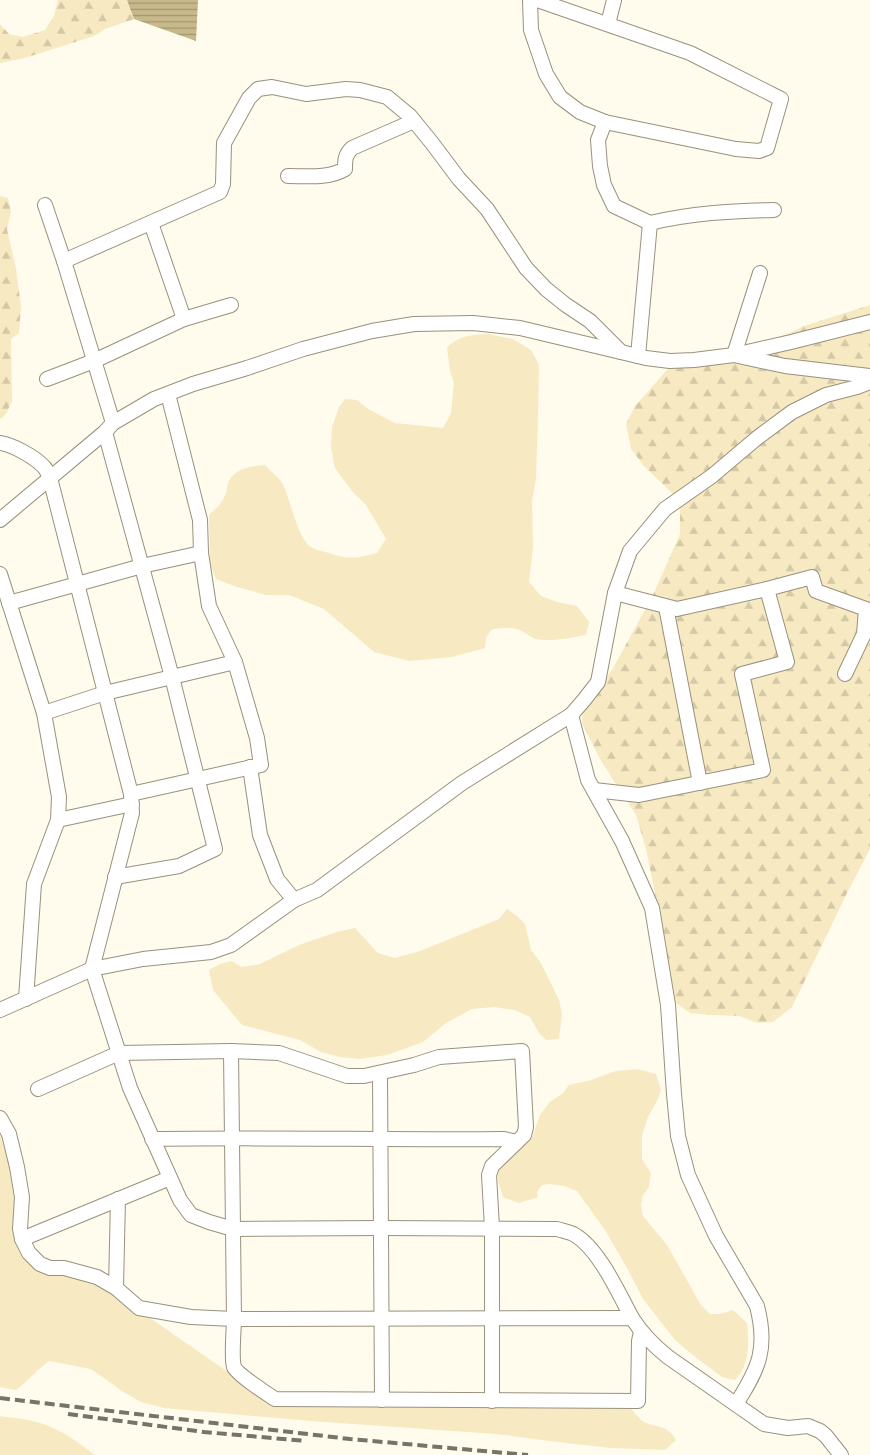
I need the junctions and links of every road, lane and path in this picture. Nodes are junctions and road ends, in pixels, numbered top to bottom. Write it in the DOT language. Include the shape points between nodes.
graph roads {
  1 [pos="530,0"];
  2 [pos="537,0"];
  3 [pos="614,0"];
  4 [pos="608,24"];
  5 [pos="414,121"];
  6 [pos="605,122"];
  7 [pos="288,176"];
  8 [pos="45,205"];
  9 [pos="774,210"];
  10 [pos="151,223"];
  11 [pos="650,223"];
  12 [pos="64,261"];
  13 [pos="760,273"];
  14 [pos="231,305"];
  15 [pos="184,319"];
  16 [pos="870,322"];
  17 [pos="622,352"];
  18 [pos="734,355"];
  19 [pos="638,356"];
  20 [pos="94,361"];
  21 [pos="870,376"];
  22 [pos="47,379"];
  23 [pos="870,382"];
  24 [pos="168,394"];
  25 [pos="109,427"];
  26 [pos="0,443"];
  27 [pos="50,478"];
  28 [pos="0,520"];
  29 [pos="201,552"];
  30 [pos="142,566"];
  31 [pos="0,574"];
  32 [pos="77,584"];
  33 [pos="767,589"];
  34 [pos="615,593"];
  35 [pos="9,603"];
  36 [pos="666,606"];
  37 [pos="234,662"];
  38 [pos="845,674"];
  39 [pos="172,677"];
  40 [pos="105,693"];
  41 [pos="44,713"];
  42 [pos="571,715"];
  43 [pos="250,767"];
  44 [pos="198,779"];
  45 [pos="700,783"];
  46 [pos="594,790"];
  47 [pos="131,799"];
  48 [pos="58,820"];
  49 [pos="116,877"];
  50 [pos="294,900"];
  51 [pos="92,969"];
  52 [pos="26,999"];
  53 [pos="1,1013"];
  54 [pos="231,1051"];
  55 [pos="119,1054"];
  56 [pos="380,1073"];
  57 [pos="38,1090"];
  58 [pos="0,1118"];
  59 [pos="232,1138"];
  60 [pos="152,1139"];
  61 [pos="381,1140"];
  62 [pos="517,1142"];
  63 [pos="170,1178"];
  64 [pos="118,1199"];
  65 [pos="381,1228"];
  66 [pos="492,1228"];
  67 [pos="233,1229"];
  68 [pos="22,1239"];
  69 [pos="116,1288"];
  70 [pos="234,1318"];
  71 [pos="381,1318"];
  72 [pos="492,1318"];
  73 [pos="632,1318"];
  74 [pos="641,1332"];
  75 [pos="382,1400"];
  76 [pos="492,1401"];
  77 [pos="736,1404"];
  78 [pos="841,1455"];
  1 -- 6 [label="street" via="531,30 546,74 560,97 580,112"];
  2 -- 4 [label="street"];
  3 -- 4 [label="street"];
  4 -- 6 [label="street" via="690,53 781,98 767,148 759,151"];
  5 -- 7 [label="street" via="352,148 345,159 345,169 338,173"];
  5 -- 10 [label="street" via="387,97 360,90 306,94 272,87 258,89 249,98 224,143 220,192"];
  5 -- 17 [label="street" via="486,209 526,268 546,289 590,321"];
  6 -- 11 [label="street" via="598,140 604,185 614,206"];
  8 -- 12 [label="street"];
  9 -- 11 [label="street" via="679,216"];
  10 -- 12 [label="street"];
  10 -- 15 [label="street"];
  11 -- 19 [label="street"];
  12 -- 20 [label="street"];
  13 -- 18 [label="street"];
  14 -- 15 [label="street"];
  15 -- 20 [label="street"];
  16 -- 18 [label="street"];
  17 -- 19 [label="street"];
  17 -- 24 [label="street" via="520,328 473,323 414,324 304,349"];
  18 -- 19 [label="street" via="670,361"];
  18 -- 21 [label="street" via="784,366"];
  20 -- 22 [label="street"];
  20 -- 25 [label="street"];
  23 -- 34 [label="street" via="826,395 792,412 665,509 630,551"];
  24 -- 25 [label="street"];
  24 -- 29 [label="street" via="200,520"];
  25 -- 27 [label="street"];
  25 -- 30 [label="street"];
  26 -- 27 [label="street" via="33,458 45,468"];
  27 -- 28 [label="street"];
  27 -- 32 [label="street"];
  29 -- 30 [label="street"];
  29 -- 37 [label="street" via="209,606"];
  30 -- 32 [label="street"];
  30 -- 39 [label="street"];
  31 -- 35 [label="street"];
  32 -- 35 [label="street"];
  32 -- 40 [label="street"];
  33 -- 36 [label="street" via="677,609"];
  33 -- 38 [label="street" via="812,577 816,591 866,609 864,634"];
  33 -- 45 [label="street" via="787,662 742,674 763,770"];
  34 -- 36 [label="street"];
  34 -- 42 [label="street" via="598,682"];
  35 -- 41 [label="street"];
  36 -- 45 [label="street"];
  37 -- 39 [label="street"];
  37 -- 43 [label="street" via="257,738 260,765"];
  39 -- 40 [label="street"];
  39 -- 44 [label="street"];
  40 -- 41 [label="street"];
  40 -- 47 [label="street"];
  41 -- 48 [label="street" via="59,797"];
  42 -- 46 [label="street" via="588,780"];
  42 -- 50 [label="street" via="462,783 317,890"];
  43 -- 44 [label="street"];
  43 -- 50 [label="street" via="260,835 277,879"];
  44 -- 47 [label="street"];
  44 -- 49 [label="street" via="214,849 179,866"];
  45 -- 46 [label="street" via="639,795"];
  46 -- 77 [label="street" via="652,908 668,1005 678,1136 688,1175 716,1236 757,1306 762,1350 751,1381"];
  47 -- 48 [label="street"];
  47 -- 49 [label="street" via="132,813"];
  48 -- 52 [label="street" via="34,884"];
  49 -- 51 [label="street"];
  50 -- 51 [label="street" via="231,945 211,952 143,959"];
  51 -- 52 [label="street"];
  51 -- 55 [label="street"];
  52 -- 53 [label="street"];
  54 -- 55 [label="street"];
  54 -- 56 [label="street" via="279,1053 347,1076"];
  54 -- 59 [label="street"];
  55 -- 57 [label="street"];
  55 -- 60 [label="street"];
  56 -- 61 [label="street"];
  56 -- 62 [label="street" via="439,1057 522,1051 526,1126 524,1135"];
  58 -- 68 [label="street" via="9,1134 17,1167 22,1197"];
  59 -- 60 [label="street"];
  59 -- 61 [label="street"];
  59 -- 67 [label="street"];
  60 -- 63 [label="street"];
  61 -- 62 [label="street" via="504,1139"];
  61 -- 65 [label="street"];
  62 -- 66 [label="street" via="492,1166 489,1175"];
  63 -- 64 [label="street"];
  63 -- 67 [label="street" via="191,1215"];
  64 -- 68 [label="street"];
  64 -- 69 [label="street"];
  65 -- 66 [label="street"];
  65 -- 67 [label="street"];
  65 -- 71 [label="street"];
  66 -- 72 [label="street"];
  66 -- 73 [label="street" via="557,1229 576,1236 594,1252"];
  67 -- 70 [label="street"];
  68 -- 69 [label="street" via="40,1264 97,1277"];
  69 -- 70 [label="street" via="139,1308 191,1317"];
  70 -- 71 [label="street"];
  70 -- 75 [label="street" via="235,1369 275,1399"];
  71 -- 72 [label="street"];
  71 -- 75 [label="street"];
  72 -- 73 [label="street"];
  72 -- 76 [label="street"];
  73 -- 74 [label="street"];
  74 -- 76 [label="street" via="638,1401"];
  74 -- 77 [label="street" via="668,1357"];
  75 -- 76 [label="street"];
  77 -- 78 [label="street" via="764,1424 788,1428 808,1426 820,1431"];
}
